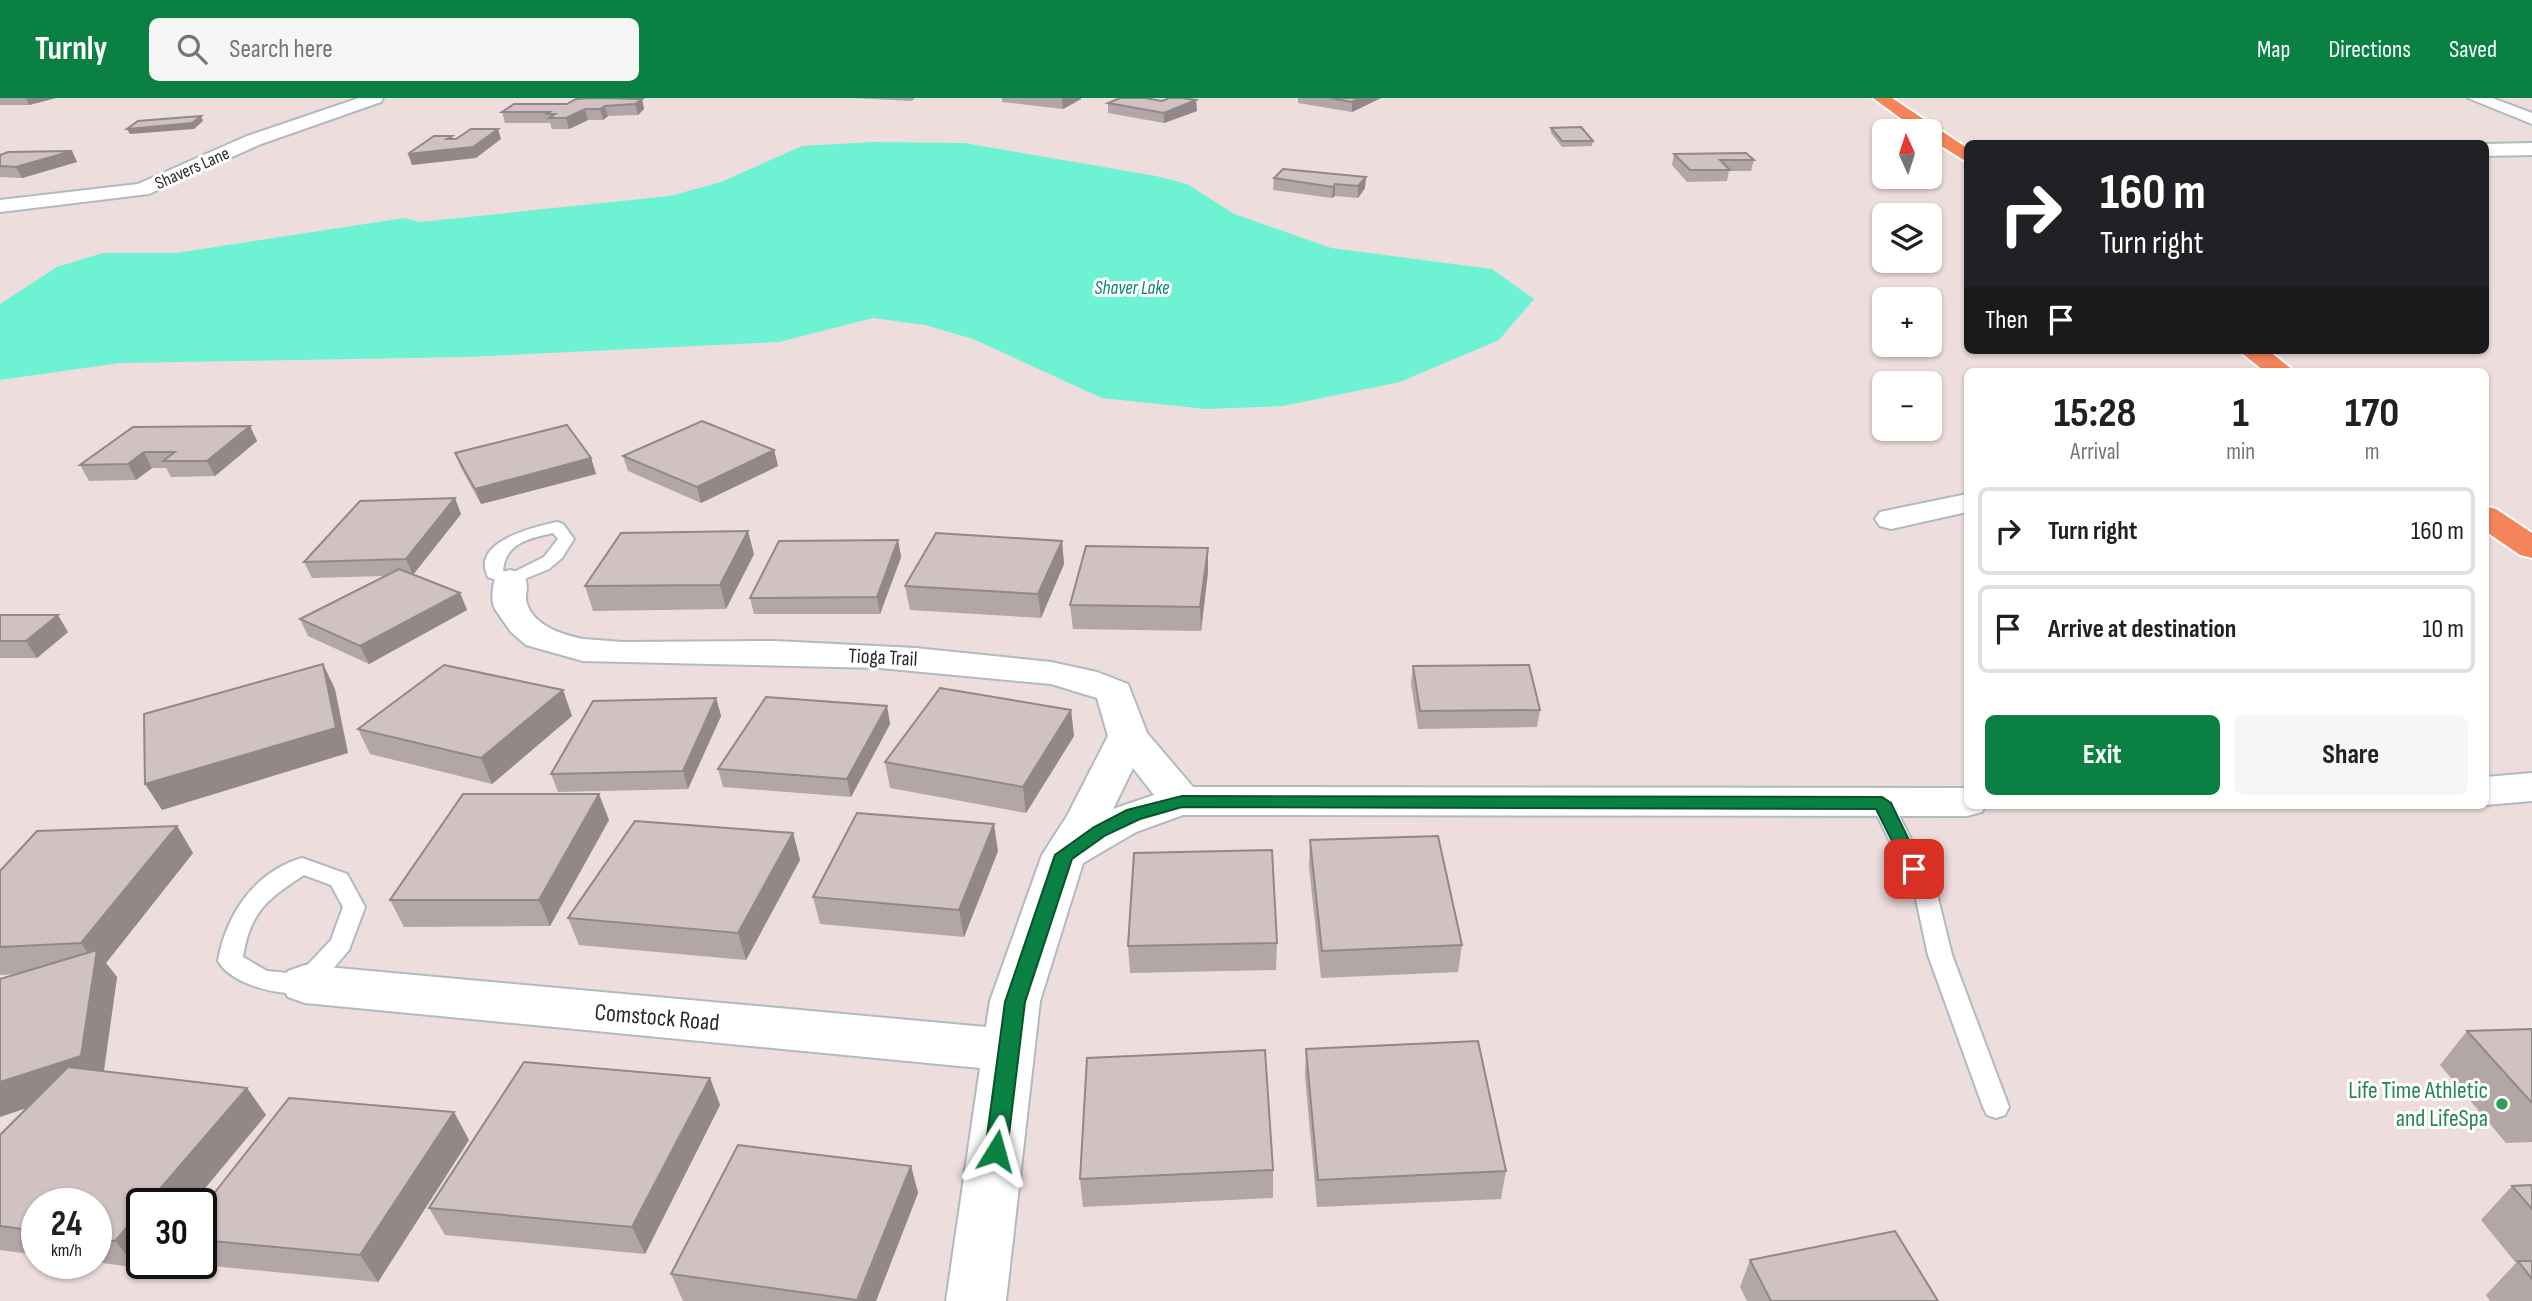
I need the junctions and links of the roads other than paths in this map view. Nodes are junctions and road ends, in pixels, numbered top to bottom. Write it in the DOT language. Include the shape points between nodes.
graph roads {
  1 [pos="375,98"];
  2 [pos="1881,98"];
  3 [pos="2476,98"];
  4 [pos="2497,106"];
  5 [pos="2532,106"];
  6 [pos="2532,119"];
  7 [pos="2532,149"];
  8 [pos="2489,150"];
  9 [pos="1964,154"];
  10 [pos="0,205"];
  11 [pos="2256,354"];
  12 [pos="2277,368"];
  13 [pos="1964,504"];
  14 [pos="1891,519"];
  15 [pos="2489,519"];
  16 [pos="2532,548"];
  17 [pos="510,580"];
  18 [pos="1128,736"];
  19 [pos="2532,787"];
  20 [pos="2489,791"];
  21 [pos="1182,801"];
  22 [pos="1964,802"];
  23 [pos="1882,803"];
  24 [pos="1064,855"];
  25 [pos="305,984"];
  26 [pos="1010,1050"];
  27 [pos="1996,1107"];
  28 [pos="975,1301"];
  1 -- 10 [label="street, Shavers Lane" via="254,140 142,190"];
  2 -- 9 [label="main road"];
  3 -- 4 [label="street"];
  4 -- 5 [label="street"];
  4 -- 6 [label="street"];
  7 -- 8 [label="street"];
  11 -- 12 [label="main road"];
  13 -- 14 [label="street"];
  15 -- 16 [label="main road"];
  17 -- 18 [label="street, Tioga Trail" via="509,603 521,623 544,640 583,650 913,658 1088,678 1114,692"];
  18 -- 21 [label="street"];
  18 -- 24 [label="street"];
  19 -- 20 [label="street"];
  21 -- 23 [label="street"];
  21 -- 24 [label="street" via="1133,814"];
  22 -- 23 [label="street"];
  23 -- 27 [label="lane" via="1925,890 1940,955"];
  24 -- 26 [label="street" via="1015,1002"];
  25 -- 25 [label="lane" via="341,944 354,907 339,880 302,866 259,894 234,929 230,961 262,980"];
  25 -- 26 [label="street, Comstock Road"];
  26 -- 28 [label="street"];
}
